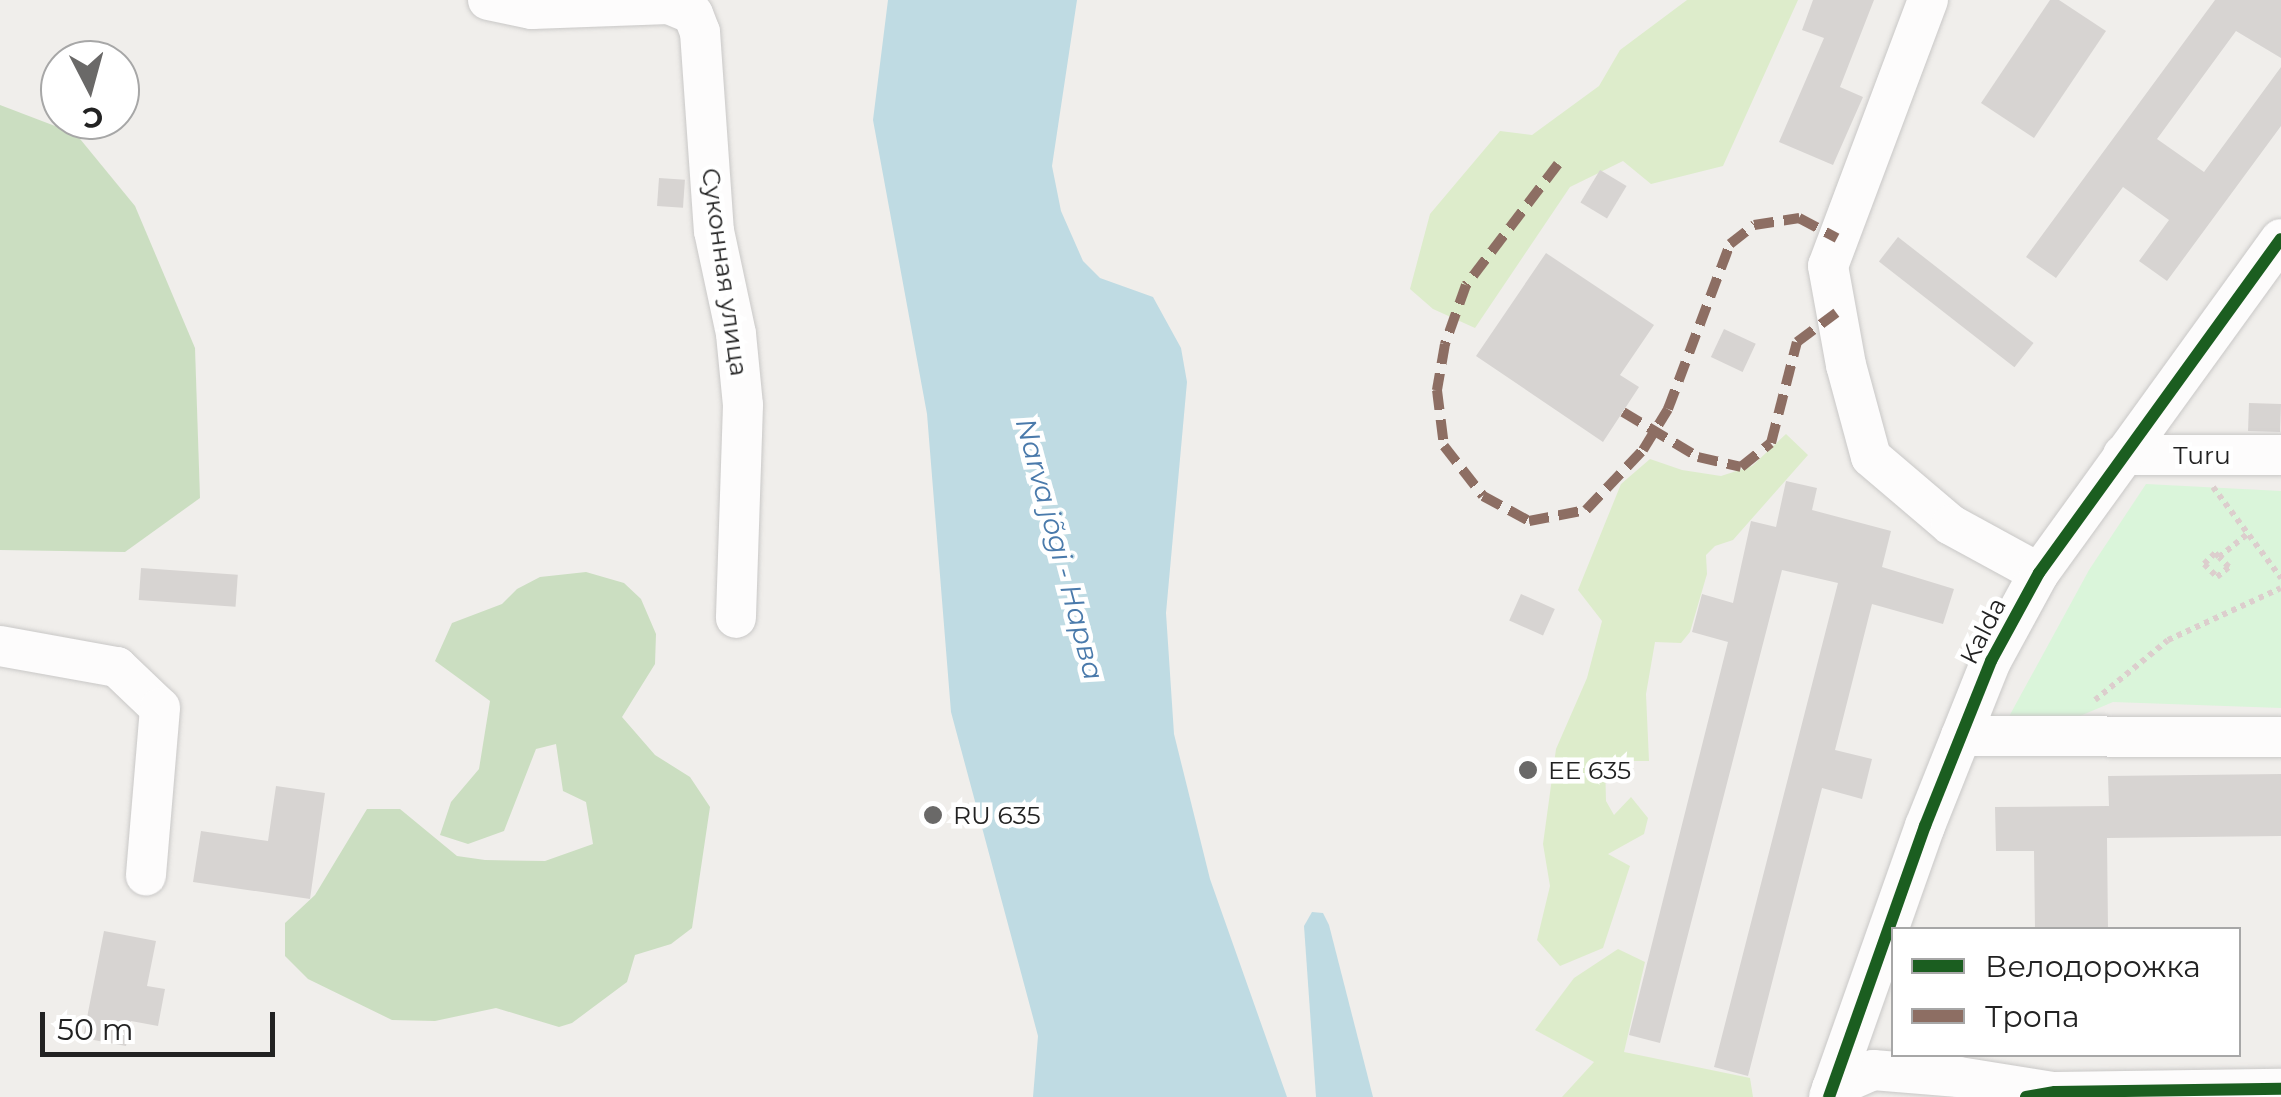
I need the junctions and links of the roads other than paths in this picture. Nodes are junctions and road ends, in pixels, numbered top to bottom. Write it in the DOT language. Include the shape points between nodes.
graph roads {
  1 [pos="488,0"];
  2 [pos="1928,0"];
  3 [pos="2281,239"];
  4 [pos="2123,454"];
  5 [pos="2281,455"];
  6 [pos="2039,573"];
  7 [pos="736,618"];
  8 [pos="0,646"];
  9 [pos="1961,736"];
  10 [pos="2281,737"];
  11 [pos="146,875"];
  12 [pos="1894,927"];
  13 [pos="1891,936"];
  14 [pos="2281,1089"];
  15 [pos="1836,1094"];
  16 [pos="2040,1094"];
  1 -- 7 [label="street, Суконная улица" via="532,9 670,4 692,14 700,32 714,231 743,405"];
  2 -- 6 [label="street" via="1828,266 1846,365 1871,457 1950,526"];
  3 -- 4 [label="street, Kalda"];
  4 -- 5 [label="street, Turu"];
  4 -- 6 [label="street, Kalda"];
  6 -- 9 [label="street, Kalda" via="1991,661"];
  8 -- 11 [label="street" via="116,667 160,708"];
  9 -- 10 [label="street"];
  9 -- 12 [label="street, Kalda"];
  13 -- 15 [label="street, Kalda"];
  14 -- 16 [label="street"];
  15 -- 16 [label="street" via="1873,1070 1958,1077"];
}
